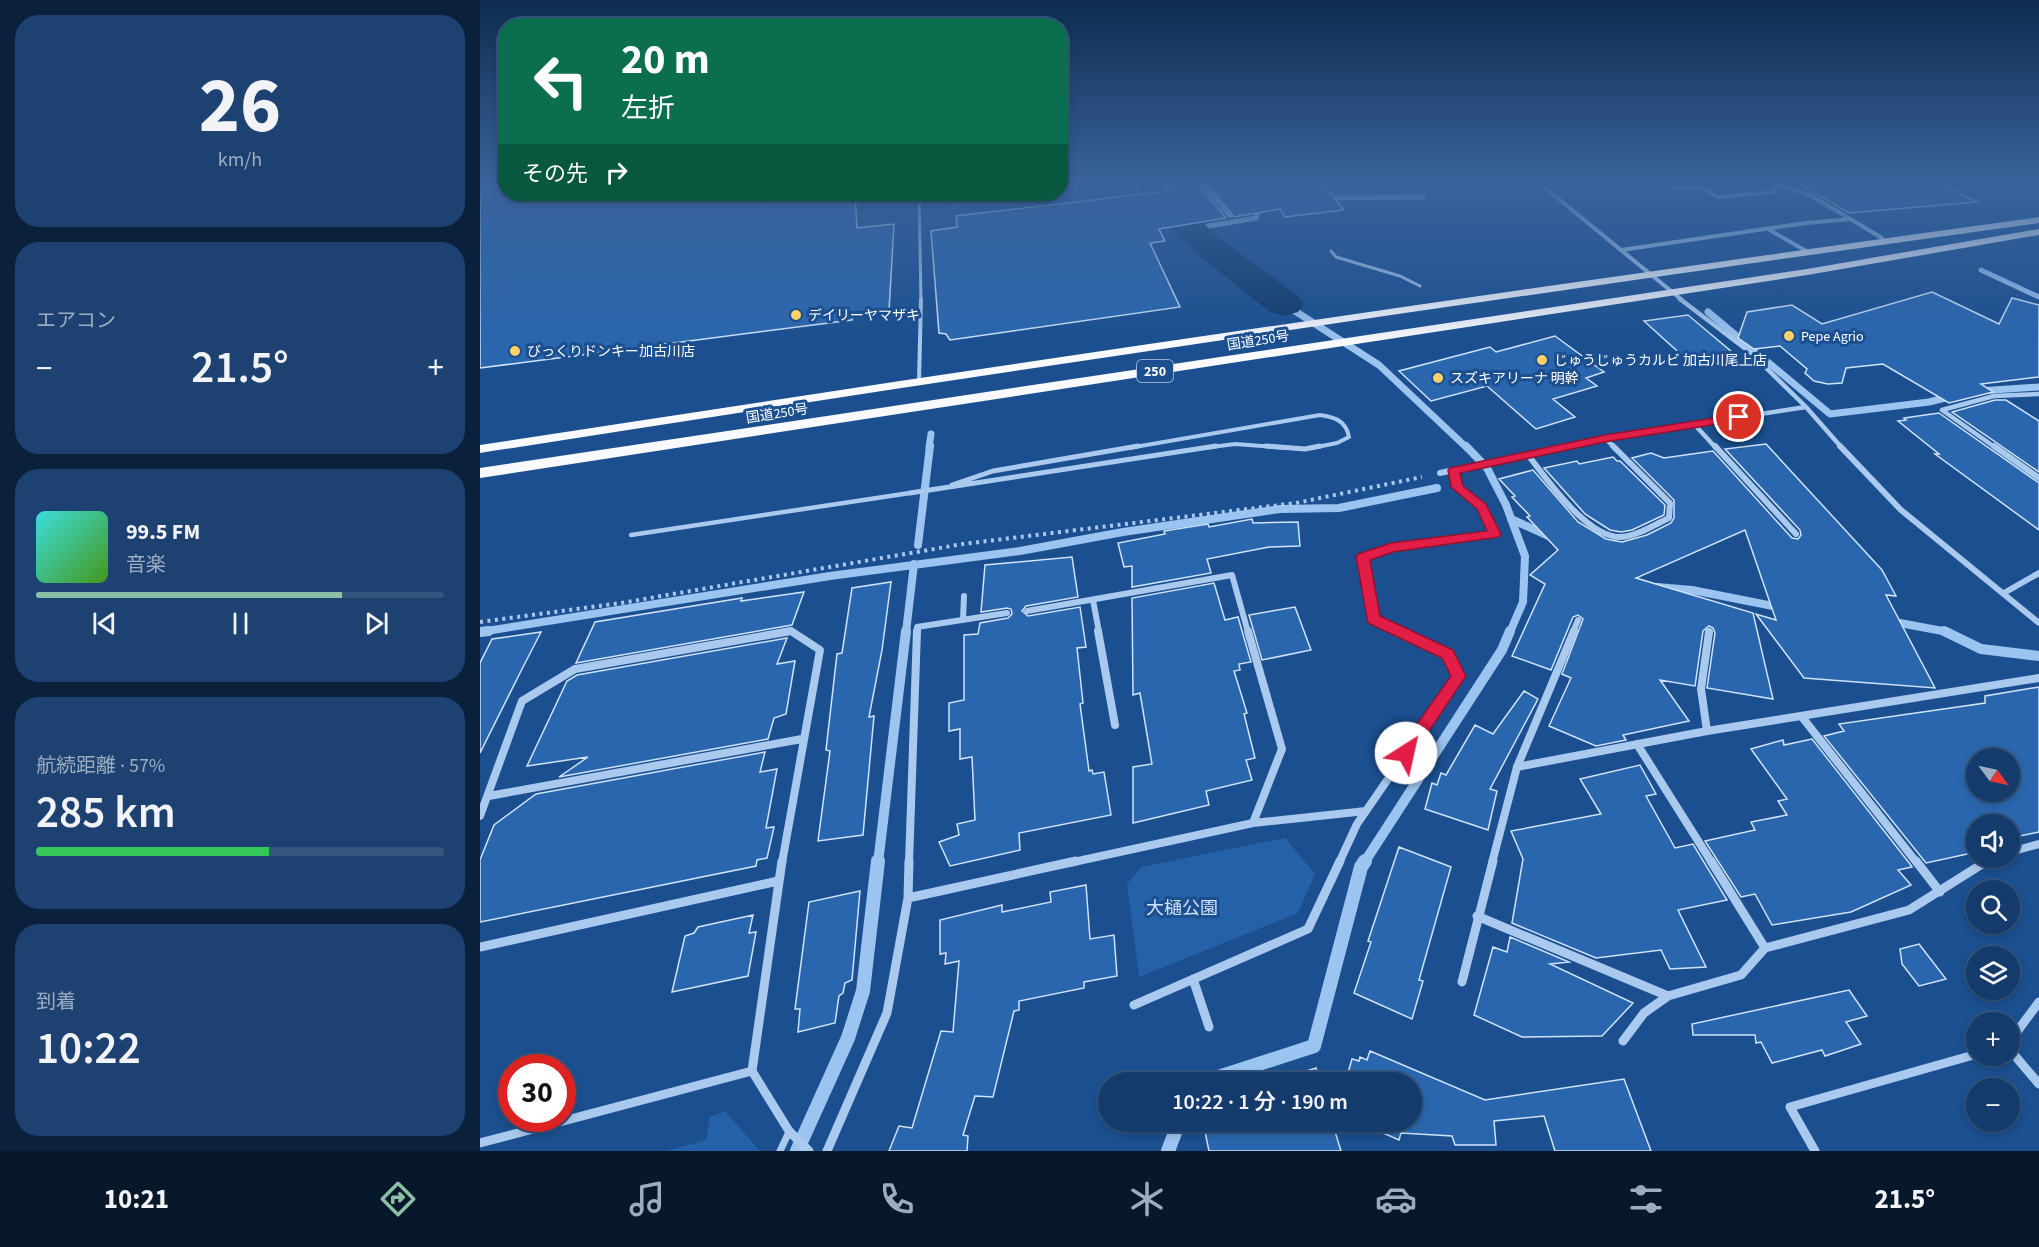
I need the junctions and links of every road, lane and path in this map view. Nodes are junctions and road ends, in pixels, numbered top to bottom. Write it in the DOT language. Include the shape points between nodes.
graph roads {
  1 [pos="920,236"];
  2 [pos="1604,236"];
  3 [pos="1721,236"];
  4 [pos="1780,236"];
  5 [pos="1878,236"];
  6 [pos="1894,236"];
  7 [pos="1926,236"];
  8 [pos="2013,236"];
  9 [pos="1882,238"];
  10 [pos="2039,241"];
  11 [pos="1621,250"];
  12 [pos="1331,251"];
  13 [pos="1808,252"];
  14 [pos="1831,268"];
  15 [pos="1649,273"];
  16 [pos="1420,286"];
  17 [pos="1671,291"];
  18 [pos="920,381"];
  19 [pos="2039,394"];
  20 [pos="1806,407"];
  21 [pos="1694,424"];
  22 [pos="1605,438"];
  23 [pos="480,449"];
  24 [pos="1528,455"];
  25 [pos="1454,470"];
  26 [pos="480,473"];
  27 [pos="1440,473"];
  28 [pos="2039,478"];
  29 [pos="952,485"];
  30 [pos="910,493"];
  31 [pos="1796,534"];
  32 [pos="631,535"];
  33 [pos="2039,573"];
  34 [pos="2004,593"];
  35 [pos="964,596"];
  36 [pos="1093,600"];
  37 [pos="1027,610"];
  38 [pos="1007,613"];
  39 [pos="963,620"];
  40 [pos="1578,620"];
  41 [pos="480,622"];
  42 [pos="2039,623"];
  43 [pos="1709,632"];
  44 [pos="2039,678"];
  45 [pos="1802,717"];
  46 [pos="1115,725"];
  47 [pos="1707,731"];
  48 [pos="802,739"];
  49 [pos="1637,744"];
  50 [pos="1517,767"];
  51 [pos="489,796"];
  52 [pos="1366,811"];
  53 [pos="480,816"];
  54 [pos="1253,823"];
  55 [pos="2039,844"];
  56 [pos="2020,849"];
  57 [pos="1978,868"];
  58 [pos="778,881"];
  59 [pos="1940,891"];
  60 [pos="909,898"];
  61 [pos="1477,916"];
  62 [pos="480,947"];
  63 [pos="1765,948"];
  64 [pos="1193,979"];
  65 [pos="1462,982"];
  66 [pos="1668,996"];
  67 [pos="2039,1002"];
  68 [pos="1134,1005"];
  69 [pos="1209,1027"];
  70 [pos="2020,1028"];
  71 [pos="1623,1041"];
  72 [pos="1966,1057"];
  73 [pos="2020,1062"];
  74 [pos="752,1071"];
  75 [pos="2039,1084"];
  76 [pos="793,1135"];
  77 [pos="480,1143"];
  78 [pos="780,1151"];
  79 [pos="809,1151"];
  80 [pos="827,1151"];
  81 [pos="1815,1151"];
  1 -- 18 [label="lane"];
  2 -- 11 [label="street"];
  3 -- 11 [label="street"];
  4 -- 13 [label="street"];
  5 -- 9 [label="street"];
  6 -- 9 [label="highway, 250"];
  7 -- 13 [label="highway, 国道250号 / 250"];
  8 -- 14 [label="highway, 国道250号 / 250"];
  9 -- 13 [label="highway, 250"];
  10 -- 14 [label="highway, 250"];
  11 -- 15 [label="street"];
  12 -- 16 [label="lane" via="1336,257"];
  13 -- 15 [label="highway, 国道250号 / 250"];
  14 -- 17 [label="highway, 国道250号 / 250"];
  15 -- 17 [label="street"];
  15 -- 18 [label="highway, 国道250号 / 250"];
  17 -- 20 [label="street" via="1751,353"];
  17 -- 26 [label="highway, 国道250号 / 250"];
  18 -- 23 [label="highway, 国道250号 / 250"];
  19 -- 28 [label="street" via="1994,396 1942,410"];
  20 -- 21 [label="street"];
  20 -- 34 [label="street" via="1901,510"];
  21 -- 22 [label="street"];
  21 -- 31 [label="street"];
  22 -- 24 [label="street"];
  22 -- 24 [label="street" via="1670,503 1669,518 1621,538 1599,533 1560,495"];
  24 -- 25 [label="street"];
  25 -- 27 [label="street"];
  25 -- 52 [label="street" via="1457,487 1482,507 1495,534 1391,547 1363,557 1373,619 1448,654 1459,676"];
  27 -- 41 [label="path" via="1296,503 963,544 621,603"];
  29 -- 29 [label="street" via="1235,444 1305,449 1337,443 1349,437 1348,428 1337,417 1320,415 1024,465"];
  29 -- 30 [label="street"];
  30 -- 32 [label="lane"];
  33 -- 34 [label="street"];
  34 -- 42 [label="street"];
  35 -- 39 [label="street"];
  36 -- 37 [label="street"];
  36 -- 46 [label="street"];
  36 -- 54 [label="street" via="1232,575 1282,749"];
  38 -- 39 [label="street"];
  39 -- 60 [label="street" via="917,627"];
  40 -- 50 [label="street"];
  43 -- 47 [label="street" via="1701,689"];
  44 -- 45 [label="street"];
  45 -- 47 [label="street"];
  45 -- 59 [label="street"];
  47 -- 49 [label="street"];
  48 -- 51 [label="street"];
  48 -- 51 [label="street" via="820,650 791,631 575,669 522,701"];
  48 -- 58 [label="street"];
  49 -- 50 [label="street"];
  49 -- 63 [label="street"];
  50 -- 61 [label="street"];
  51 -- 53 [label="street"];
  52 -- 54 [label="street"];
  52 -- 64 [label="street" via="1308,929"];
  54 -- 60 [label="street"];
  55 -- 56 [label="street"];
  57 -- 59 [label="street"];
  58 -- 62 [label="street"];
  58 -- 74 [label="street"];
  59 -- 63 [label="street" via="1909,910"];
  60 -- 80 [label="street" via="887,1013"];
  61 -- 65 [label="street"];
  61 -- 66 [label="street"];
  63 -- 66 [label="street" via="1741,975"];
  64 -- 68 [label="street"];
  64 -- 69 [label="street"];
  66 -- 71 [label="street" via="1644,1013"];
  67 -- 70 [label="street"];
  72 -- 81 [label="street" via="1790,1107"];
  73 -- 75 [label="street"];
  74 -- 76 [label="street"];
  74 -- 77 [label="street"];
  76 -- 78 [label="lane"];
  76 -- 79 [label="street"];
}
